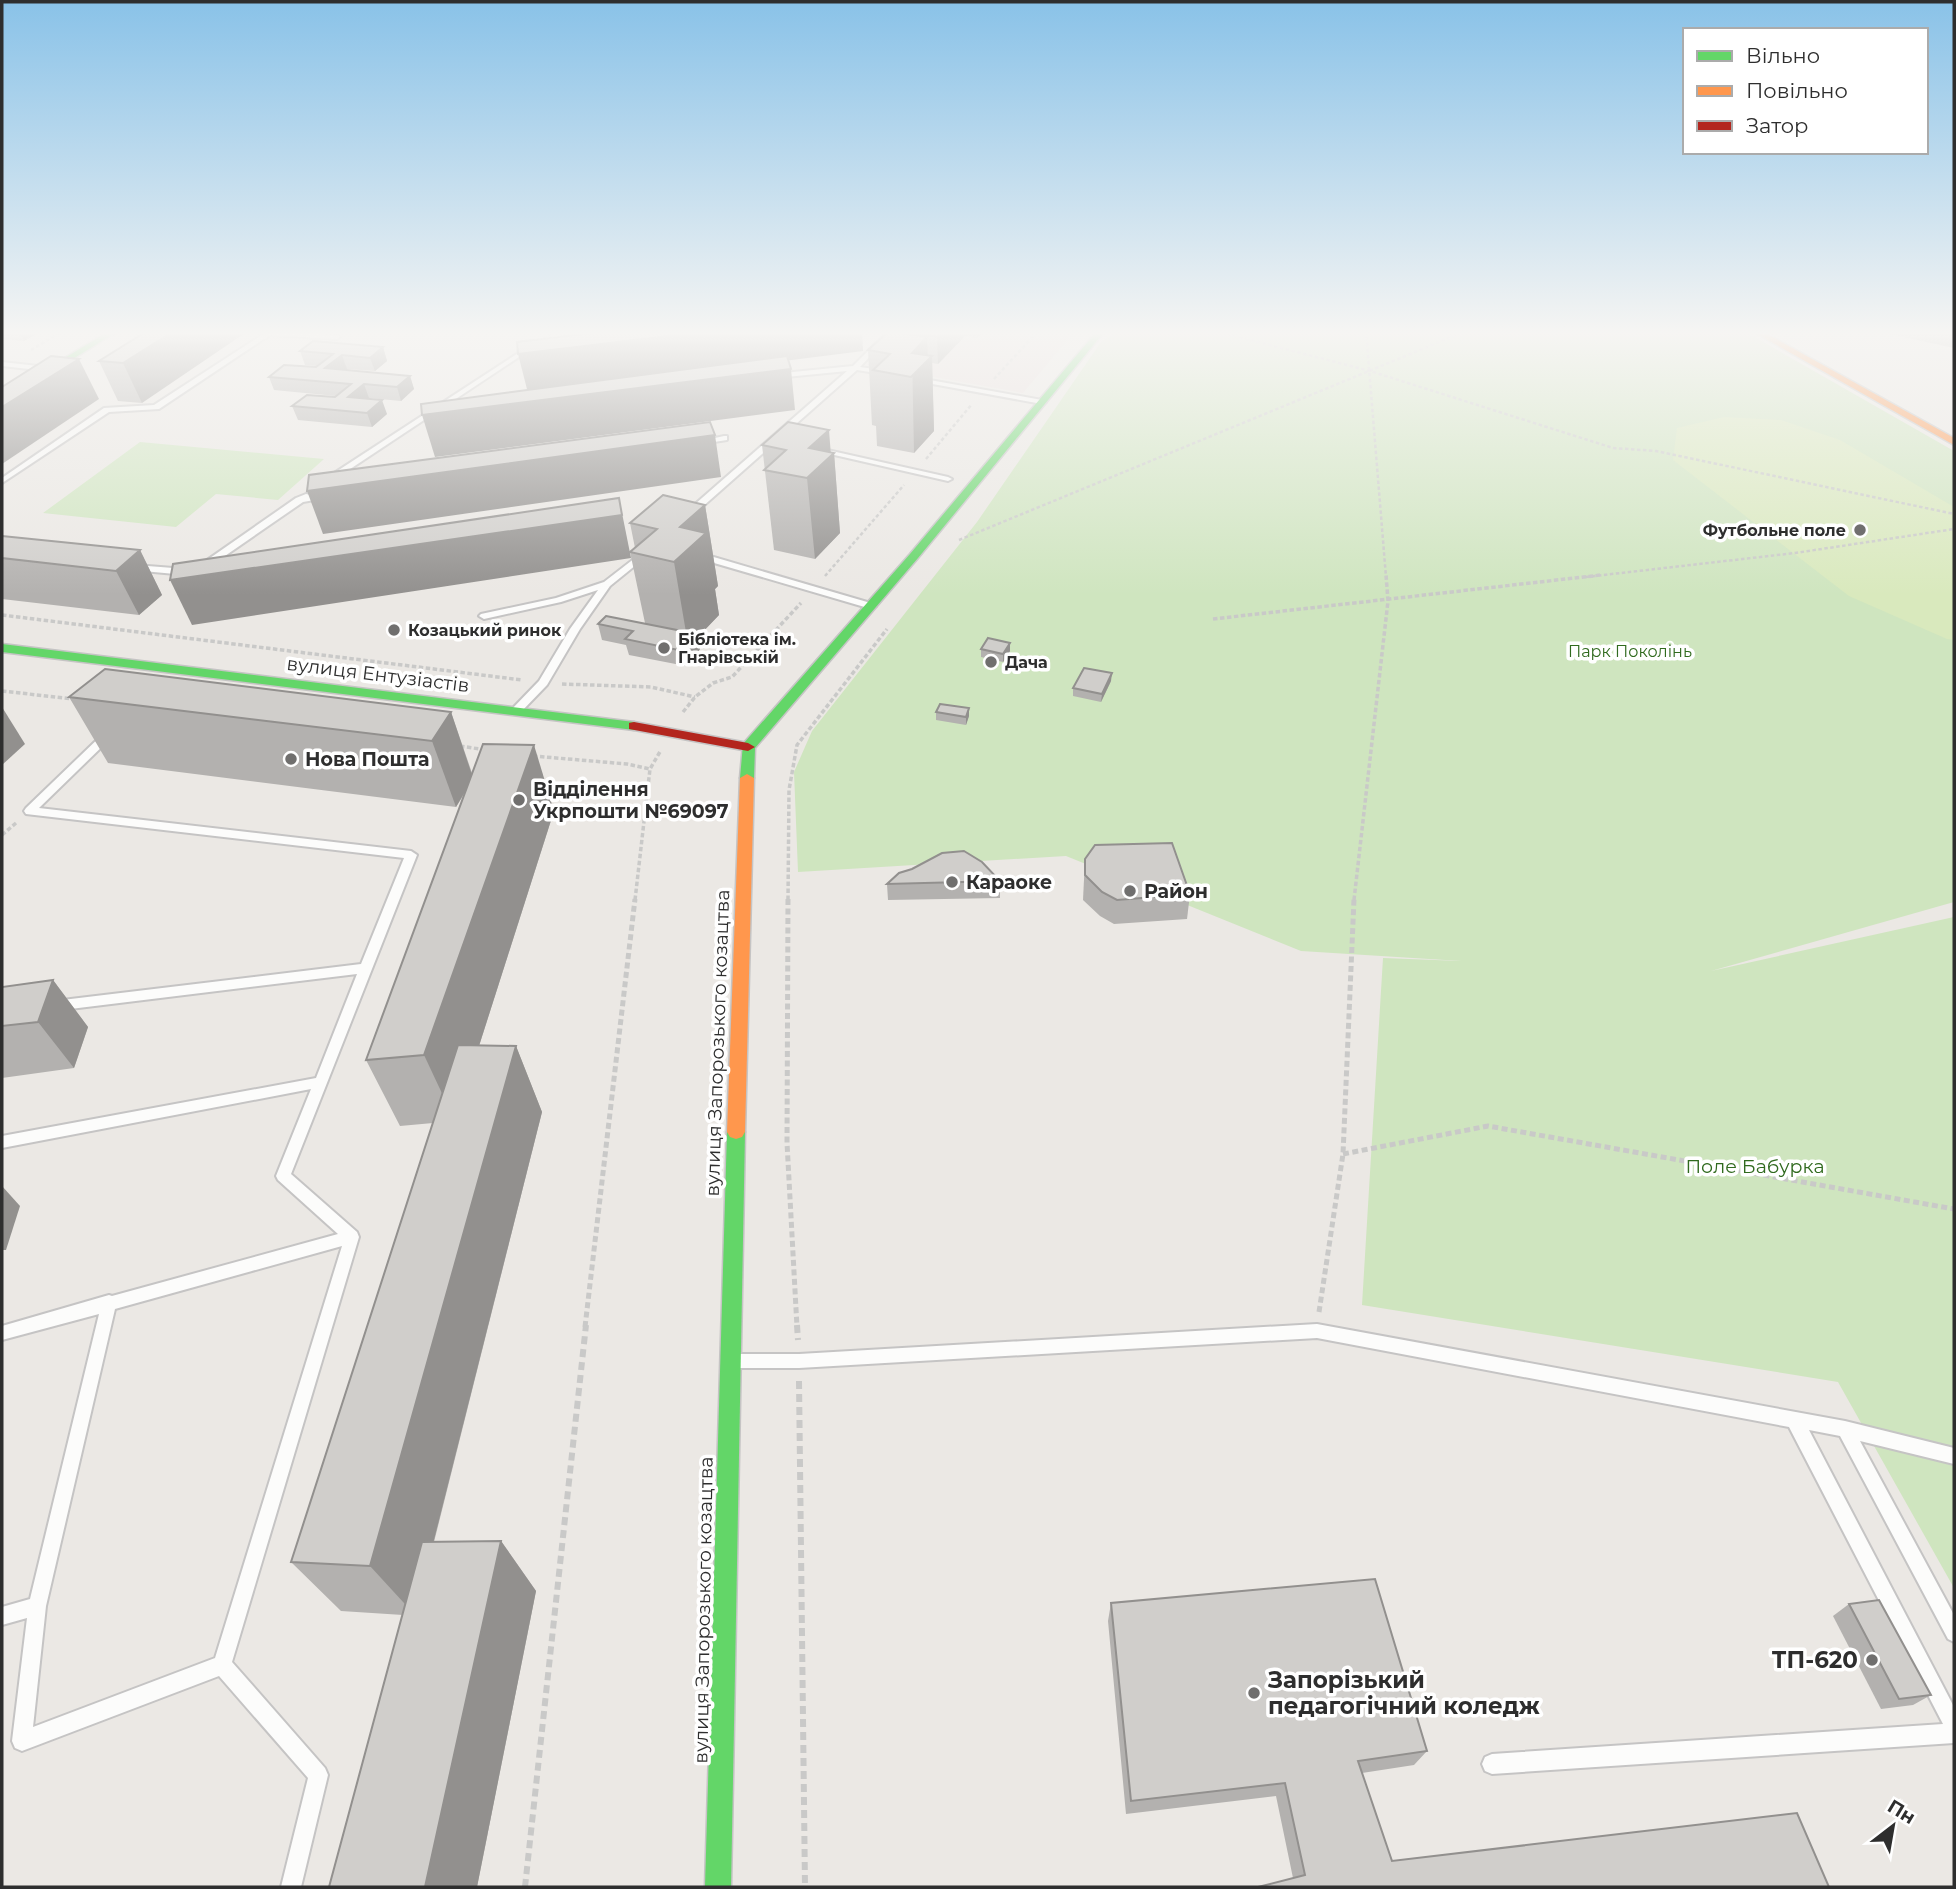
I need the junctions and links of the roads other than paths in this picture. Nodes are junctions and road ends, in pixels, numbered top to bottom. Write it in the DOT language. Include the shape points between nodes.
graph roads {
  1 [pos="93,419"];
  2 [pos="419,419"];
  3 [pos="794,419"];
  4 [pos="1028,419"];
  5 [pos="1913,419"];
  6 [pos="724,438"];
  7 [pos="772,438"];
  8 [pos="785,441"];
  9 [pos="697,442"];
  10 [pos="1954,442"];
  11 [pos="811,447"];
  12 [pos="948,479"];
  13 [pos="2,481"];
  14 [pos="340,494"];
  15 [pos="299,500"];
  16 [pos="685,517"];
  17 [pos="656,544"];
  18 [pos="696,555"];
  19 [pos="125,567"];
  20 [pos="221,569"];
  21 [pos="194,573"];
  22 [pos="607,584"];
  23 [pos="871,606"];
  24 [pos="484,616"];
  25 [pos="2,648"];
  26 [pos="515,712"];
  27 [pos="118,726"];
  28 [pos="748,747"];
  29 [pos="366,968"];
  30 [pos="42,1007"];
  31 [pos="320,1082"];
  32 [pos="2,1142"];
  33 [pos="352,1237"];
  34 [pos="109,1302"];
  35 [pos="2,1333"];
  36 [pos="729,1361"];
  37 [pos="1794,1419"];
  38 [pos="1845,1429"];
  39 [pos="1954,1456"];
  40 [pos="37,1606"];
  41 [pos="2,1616"];
  42 [pos="1954,1633"];
  43 [pos="222,1665"];
  44 [pos="1954,1726"];
  45 [pos="1954,1733"];
  46 [pos="1492,1764"];
  47 [pos="290,1887"];
  48 [pos="718,1887"];
  1 -- 13 [label="lane"];
  2 -- 15 [label="lane"];
  3 -- 7 [label="lane"];
  4 -- 23 [label="street"];
  5 -- 10 [label="street"];
  6 -- 9 [label="lane"];
  7 -- 8 [label="lane"];
  7 -- 16 [label="lane"];
  11 -- 12 [label="lane"];
  14 -- 15 [label="lane"];
  15 -- 21 [label="lane"];
  17 -- 22 [label="lane"];
  18 -- 23 [label="lane"];
  19 -- 21 [label="lane"];
  20 -- 21 [label="lane"];
  22 -- 24 [label="lane"];
  22 -- 26 [label="lane" via="543,683"];
  23 -- 28 [label="street"];
  25 -- 26 [label="street, вулиця Ентузіастів" via="168,676"];
  26 -- 28 [label="street, вулиця Ентузіастів" via="672,731"];
  27 -- 29 [label="lane" via="30,811 411,855"];
  28 -- 36 [label="street, вулиця Запорозького козацтва"];
  29 -- 30 [label="lane"];
  29 -- 31 [label="lane"];
  31 -- 32 [label="lane"];
  31 -- 33 [label="lane" via="283,1176"];
  33 -- 34 [label="lane"];
  33 -- 43 [label="lane"];
  34 -- 35 [label="lane"];
  34 -- 40 [label="lane"];
  36 -- 37 [label="lane" via="799,1361 1317,1331"];
  36 -- 48 [label="street, вулиця Запорозького козацтва"];
  37 -- 38 [label="lane"];
  37 -- 44 [label="lane"];
  38 -- 39 [label="lane"];
  38 -- 42 [label="lane"];
  40 -- 41 [label="lane"];
  40 -- 43 [label="lane" via="22,1741"];
  43 -- 47 [label="lane" via="318,1775"];
  45 -- 46 [label="lane"];
}
